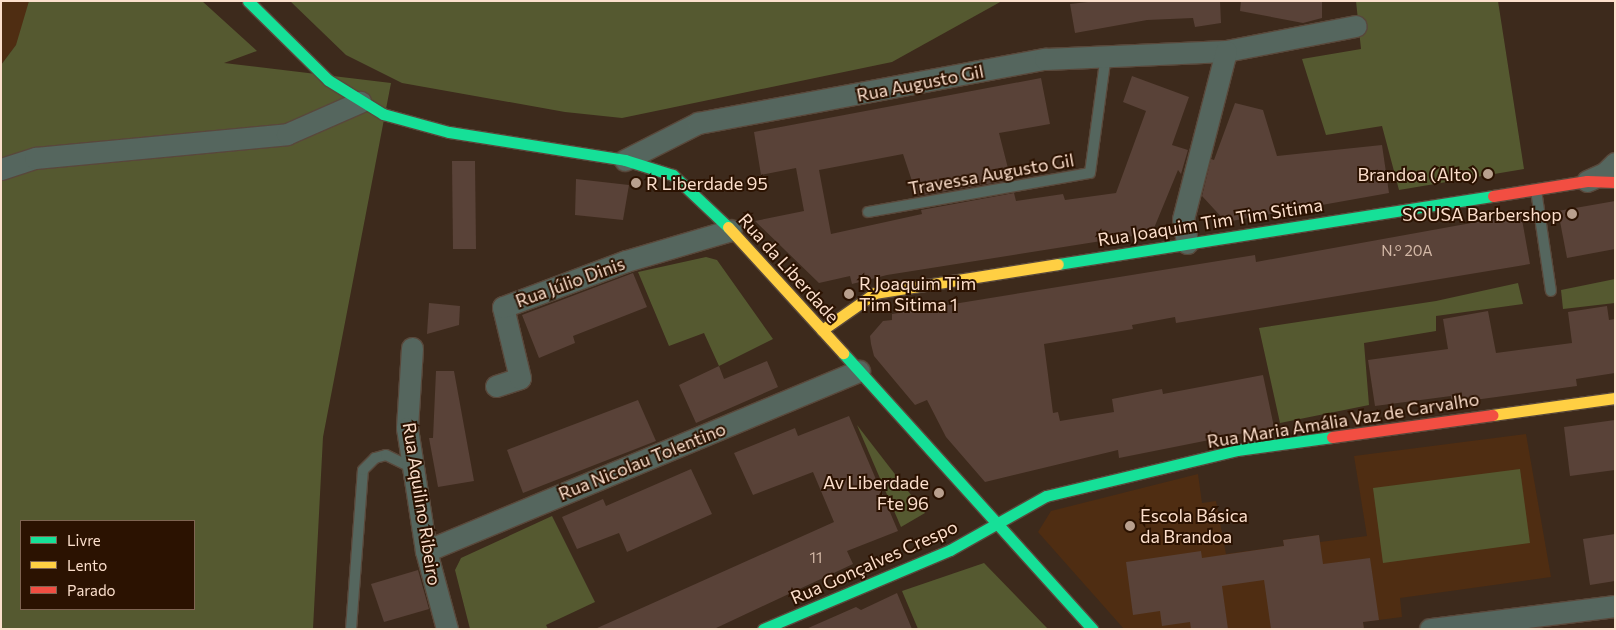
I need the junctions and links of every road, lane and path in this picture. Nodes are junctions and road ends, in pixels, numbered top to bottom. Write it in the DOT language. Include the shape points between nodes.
graph roads {
  1 [pos="248,1"];
  2 [pos="1356,26"];
  3 [pos="1226,51"];
  4 [pos="1106,55"];
  5 [pos="360,102"];
  6 [pos="625,160"];
  7 [pos="1615,163"];
  8 [pos="1,169"];
  9 [pos="1587,181"];
  10 [pos="1615,182"];
  11 [pos="1536,189"];
  12 [pos="868,212"];
  13 [pos="731,230"];
  14 [pos="1187,243"];
  15 [pos="1551,291"];
  16 [pos="822,330"];
  17 [pos="412,348"];
  18 [pos="859,371"];
  19 [pos="496,386"];
  20 [pos="1615,398"];
  21 [pos="413,468"];
  22 [pos="997,524"];
  23 [pos="426,551"];
  24 [pos="1615,606"];
  25 [pos="351,629"];
  26 [pos="446,629"];
  27 [pos="763,629"];
  28 [pos="1092,629"];
  29 [pos="1430,629"];
  1 -- 5 [label="street, Rua da Liberdade" via="328,80"];
  2 -- 3 [label="street, Rua Augusto Gil"];
  3 -- 4 [label="street, Rua Augusto Gil"];
  3 -- 14 [label="street" via="1182,219"];
  4 -- 6 [label="street, Rua Augusto Gil" via="1045,59 698,123"];
  4 -- 12 [label="lane, Travessa Augusto Gil" via="1090,173"];
  5 -- 6 [label="street, Rua da Liberdade" via="406,122 449,132"];
  5 -- 8 [label="street" via="288,134 35,158"];
  6 -- 13 [label="street, Rua da Liberdade" via="673,175"];
  7 -- 9 [label="street" via="1605,173"];
  9 -- 10 [label="street, Rua Joaquim Tim Tim Sitima"];
  9 -- 11 [label="street, Rua Joaquim Tim Tim Sitima"];
  11 -- 14 [label="street, Rua Joaquim Tim Tim Sitima"];
  11 -- 15 [label="lane"];
  13 -- 16 [label="street, Rua da Liberdade"];
  13 -- 19 [label="street, Rua Júlio Dinis" via="626,261 503,307 520,378"];
  14 -- 16 [label="street, Rua Joaquim Tim Tim Sitima" via="876,293"];
  16 -- 18 [label="street, Rua da Liberdade"];
  17 -- 21 [label="street, Rua Aquilino Ribeiro" via="407,428"];
  18 -- 22 [label="street, Rua da Liberdade"];
  18 -- 23 [label="street, Rua Nicolau Tolentino"];
  20 -- 22 [label="street, Rua Maria Amália Vaz de Carvalho" via="1238,450 1046,496"];
  21 -- 23 [label="street, Rua Aquilino Ribeiro"];
  21 -- 25 [label="lane" via="386,455 374,458 363,470"];
  22 -- 27 [label="street, Rua Gonçalves Crespo" via="950,550"];
  22 -- 28 [label="street, Rua da Liberdade"];
  23 -- 26 [label="street, Rua Aquilino Ribeiro"];
  24 -- 29 [label="street"];
}
